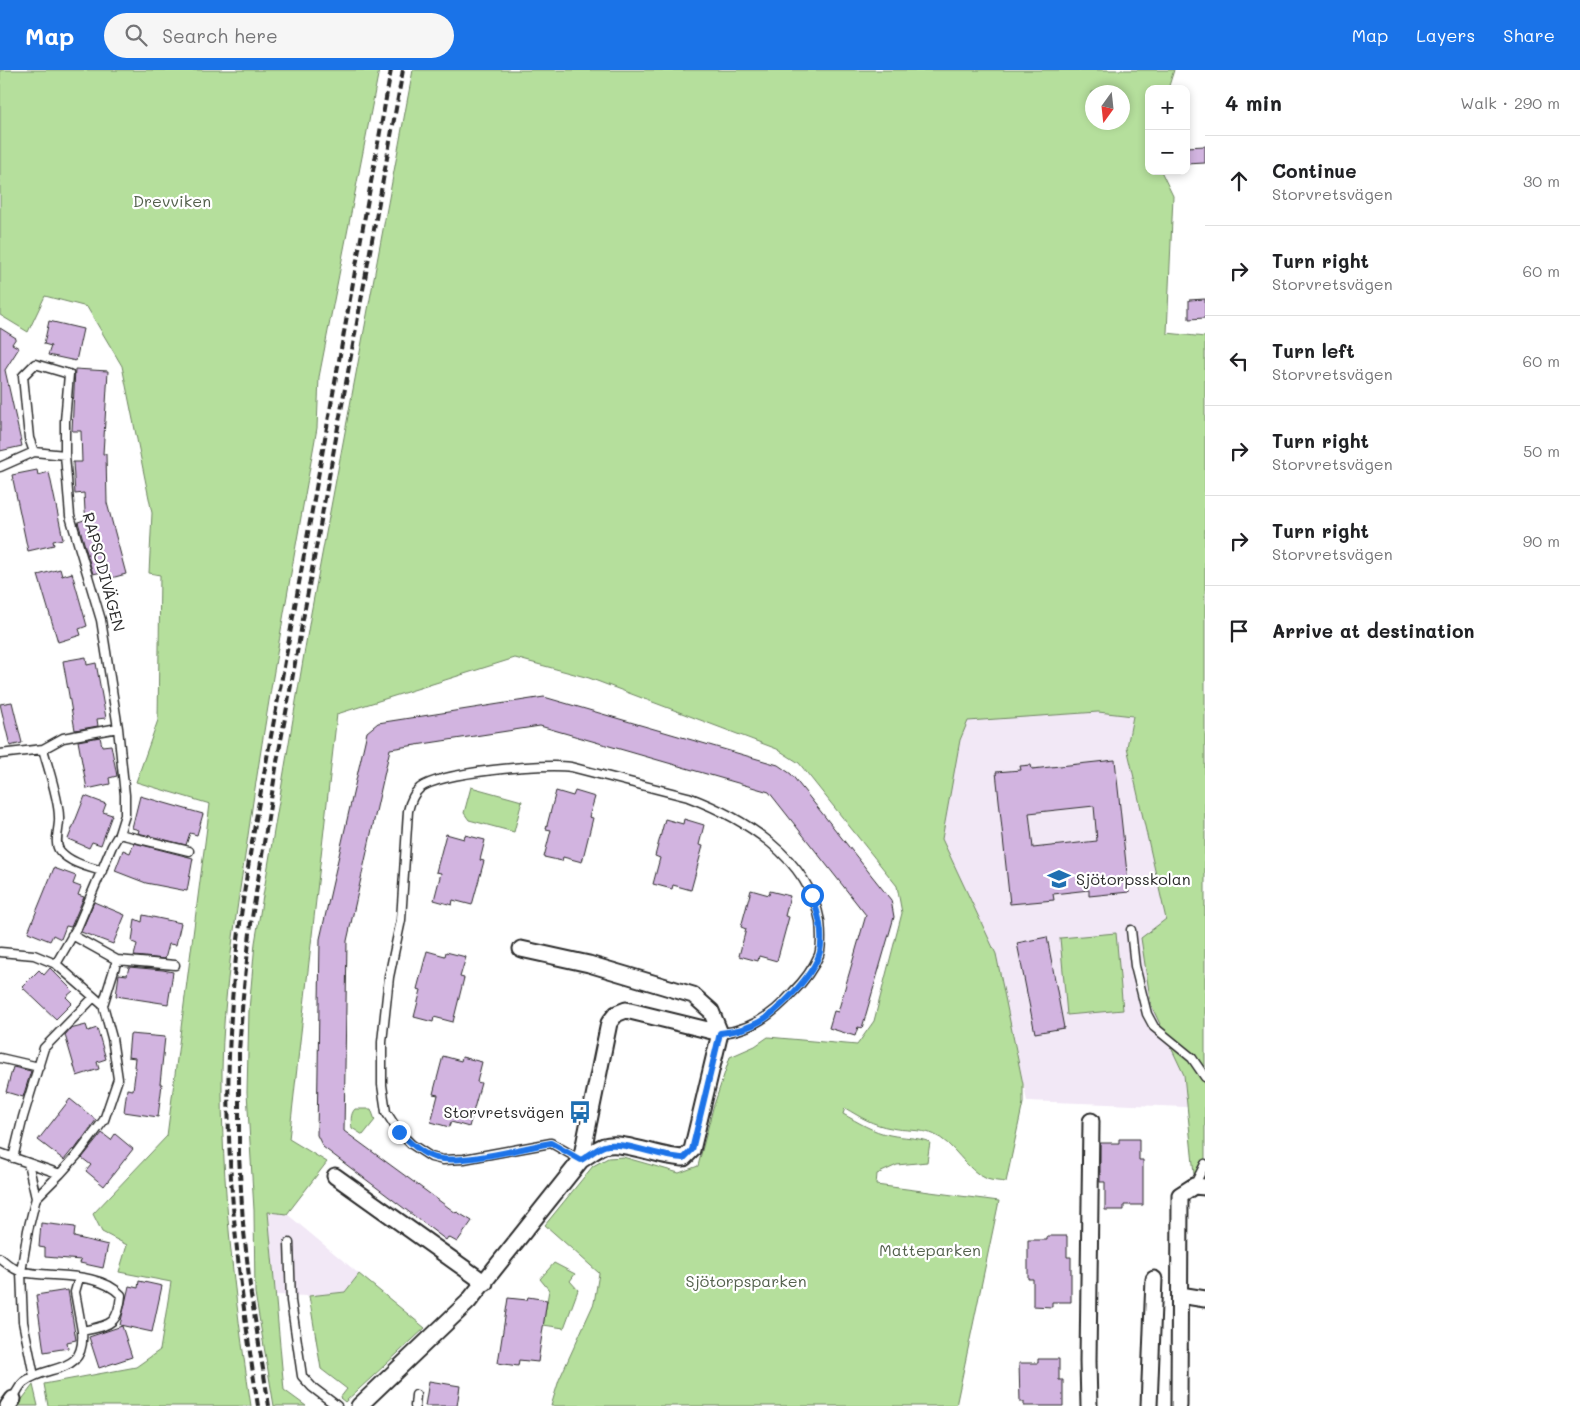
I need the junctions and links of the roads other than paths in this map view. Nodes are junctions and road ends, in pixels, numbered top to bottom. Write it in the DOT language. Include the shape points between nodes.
graph roads {
  1 [pos="34,452"];
  2 [pos="65,455"];
  3 [pos="0,467"];
  4 [pos="118,728"];
  5 [pos="43,749"];
  6 [pos="0,754"];
  7 [pos="120,834"];
  8 [pos="189,851"];
  9 [pos="102,871"];
  10 [pos="1131,930"];
  11 [pos="72,935"];
  12 [pos="521,949"];
  13 [pos="0,952"];
  14 [pos="116,960"];
  15 [pos="56,964"];
  16 [pos="175,965"];
  17 [pos="94,997"];
  18 [pos="103,1005"];
  19 [pos="720,1033"];
  20 [pos="0,1058"];
  21 [pos="39,1067"];
  22 [pos="1205,1077"];
  23 [pos="1091,1121"];
  24 [pos="0,1153"];
  25 [pos="13,1158"];
  26 [pos="581,1160"];
  27 [pos="28,1163"];
  28 [pos="1205,1164"];
  29 [pos="60,1174"];
  30 [pos="335,1176"];
  31 [pos="1199,1187"];
  32 [pos="36,1198"];
  33 [pos="289,1244"];
  34 [pos="0,1258"];
  35 [pos="21,1272"];
  36 [pos="79,1278"];
  37 [pos="1154,1279"];
  38 [pos="484,1283"];
  39 [pos="1180,1295"];
  40 [pos="1205,1299"];
  41 [pos="82,1331"];
  42 [pos="34,1376"];
  43 [pos="416,1395"];
  44 [pos="11,1402"];
  45 [pos="337,1406"];
  46 [pos="359,1406"];
  47 [pos="415,1406"];
  48 [pos="1089,1406"];
  49 [pos="1149,1406"];
  50 [pos="1179,1406"];
  1 -- 2 [label="lane"];
  1 -- 2 [label="lane, RAPSODIVÄGEN" via="29,438 23,376 35,364 69,374"];
  1 -- 3 [label="lane"];
  2 -- 4 [label="lane, RAPSODIVÄGEN" via="70,516 101,620"];
  4 -- 5 [label="lane" via="63,738"];
  4 -- 7 [label="lane, RAPSODIVÄGEN" via="125,802"];
  5 -- 6 [label="lane"];
  5 -- 9 [label="lane" via="59,814 58,849 78,863"];
  7 -- 8 [label="lane"];
  7 -- 9 [label="lane, RAPSODIVÄGEN"];
  9 -- 11 [label="lane, RAPSODIVÄGEN"];
  10 -- 22 [label="lane" via="1135,966 1147,1014 1154,1027 1192,1058"];
  11 -- 14 [label="lane"];
  11 -- 15 [label="lane, RAPSODIVÄGEN"];
  12 -- 19 [label="street" via="589,964 693,995 711,1011"];
  13 -- 15 [label="lane" via="34,955"];
  14 -- 16 [label="lane"];
  14 -- 18 [label="lane"];
  15 -- 17 [label="lane"];
  17 -- 18 [label="lane"];
  17 -- 21 [label="lane" via="44,1048"];
  18 -- 29 [label="lane" via="118,1078 104,1120"];
  19 -- 26 [label="street" via="692,1150 684,1158 671,1158 615,1144"];
  19 -- 26 [label="street" via="626,1010 616,1014 609,1023"];
  19 -- 26 [label="lane" via="755,1025 775,1011 805,980 819,954 821,926 807,883 771,843 724,813 688,797 559,765 453,776 420,788 414,794 408,811 401,920 383,1036 382,1085 386,1112 411,1144 431,1157 443,1160 551,1143"];
  20 -- 21 [label="lane"];
  21 -- 25 [label="lane"];
  23 -- 48 [label="street"];
  24 -- 25 [label="lane"];
  25 -- 27 [label="lane"];
  26 -- 38 [label="street"];
  27 -- 29 [label="lane"];
  27 -- 32 [label="lane"];
  28 -- 31 [label="lane"];
  29 -- 32 [label="lane"];
  30 -- 38 [label="street"];
  31 -- 39 [label="street" via="1180,1195"];
  32 -- 35 [label="lane"];
  33 -- 45 [label="lane" via="291,1301 302,1376"];
  34 -- 35 [label="lane"];
  35 -- 36 [label="lane"];
  35 -- 42 [label="lane" via="22,1322"];
  36 -- 41 [label="lane" via="75,1292"];
  36 -- 41 [label="lane" via="108,1284 121,1295 117,1316 112,1322"];
  37 -- 49 [label="street"];
  38 -- 46 [label="street"];
  39 -- 40 [label="street"];
  39 -- 50 [label="street"];
  41 -- 42 [label="lane" via="81,1352 73,1362"];
  42 -- 44 [label="lane" via="22,1384"];
  43 -- 47 [label="lane"];
}
